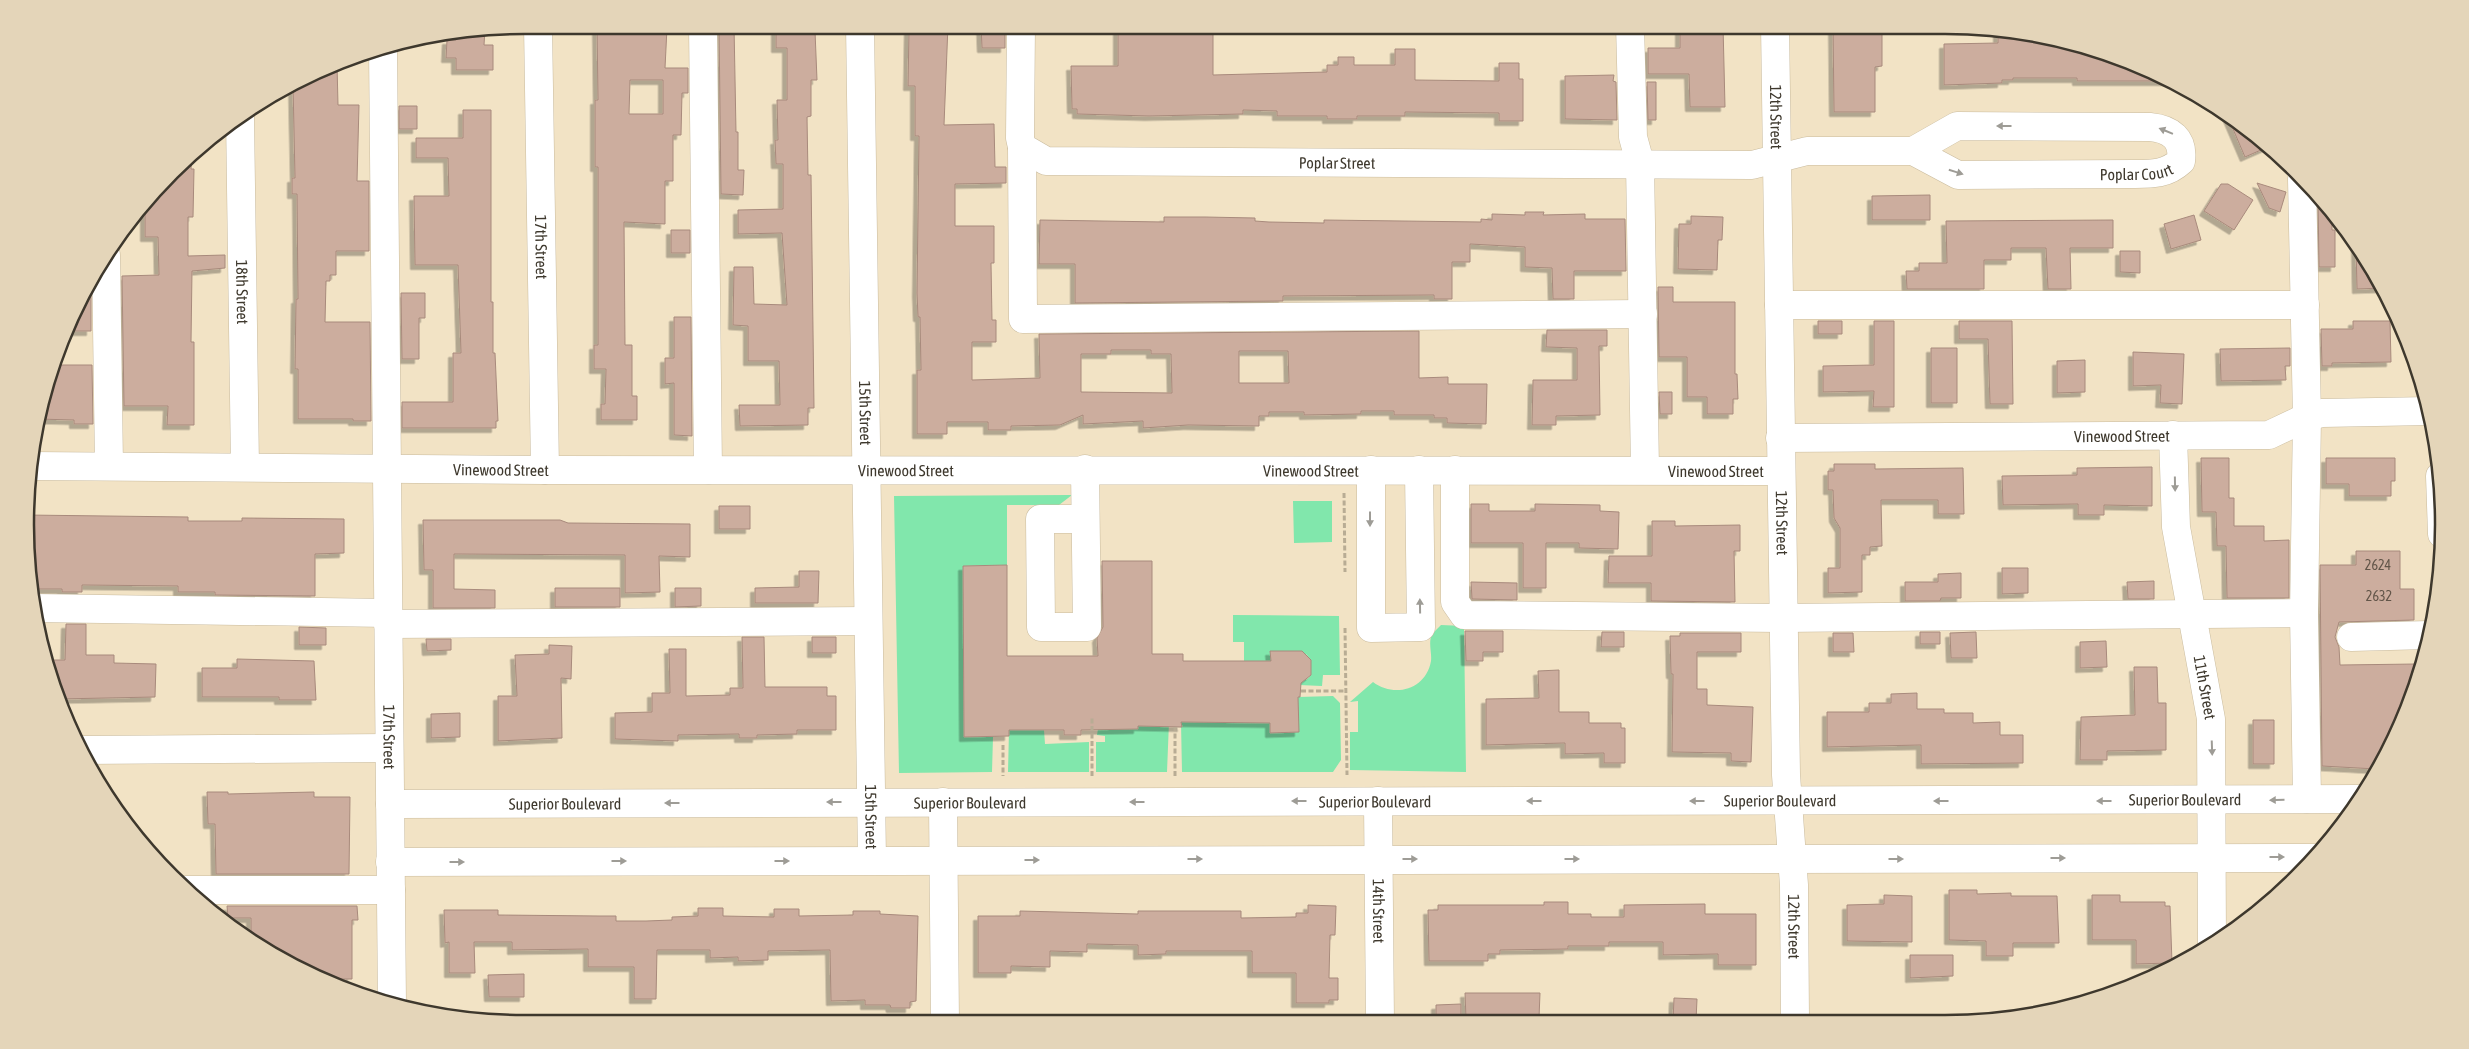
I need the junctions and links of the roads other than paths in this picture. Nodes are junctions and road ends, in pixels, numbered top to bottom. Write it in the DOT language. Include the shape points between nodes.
graph roads {
  1 [pos="538,34"];
  2 [pos="703,34"];
  3 [pos="860,34"];
  4 [pos="1021,34"];
  5 [pos="1630,34"];
  6 [pos="1776,34"];
  7 [pos="383,55"];
  8 [pos="240,125"];
  9 [pos="1022,147"];
  10 [pos="1913,151"];
  11 [pos="1777,158"];
  12 [pos="1640,163"];
  13 [pos="2302,189"];
  14 [pos="106,268"];
  15 [pos="1779,305"];
  16 [pos="2305,305"];
  17 [pos="1643,314"];
  18 [pos="2422,412"];
  19 [pos="2307,417"];
  20 [pos="2174,435"];
  21 [pos="1780,438"];
  22 [pos="37,466"];
  23 [pos="109,466"];
  24 [pos="245,467"];
  25 [pos="385,468"];
  26 [pos="1085,469"];
  27 [pos="545,470"];
  28 [pos="708,470"];
  29 [pos="866,470"];
  30 [pos="1370,470"];
  31 [pos="1419,470"];
  32 [pos="1455,470"];
  33 [pos="1645,470"];
  34 [pos="1780,471"];
  35 [pos="1085,519"];
  36 [pos="41,608"];
  37 [pos="2192,613"];
  38 [pos="2304,613"];
  39 [pos="388,618"];
  40 [pos="1783,618"];
  41 [pos="868,621"];
  42 [pos="2423,635"];
  43 [pos="2351,637"];
  44 [pos="389,748"];
  45 [pos="88,750"];
  46 [pos="2351,799"];
  47 [pos="2212,800"];
  48 [pos="2306,800"];
  49 [pos="1378,801"];
  50 [pos="1786,801"];
  51 [pos="872,802"];
  52 [pos="943,802"];
  53 [pos="390,804"];
  54 [pos="2212,857"];
  55 [pos="1378,859"];
  56 [pos="1792,859"];
  57 [pos="872,860"];
  58 [pos="943,860"];
  59 [pos="2303,860"];
  60 [pos="390,862"];
  61 [pos="198,890"];
  62 [pos="390,890"];
  63 [pos="2212,936"];
  64 [pos="392,997"];
  65 [pos="945,1015"];
  66 [pos="1380,1015"];
  67 [pos="1795,1015"];
  1 -- 27 [label="street, 17th Street"];
  2 -- 28 [label="street"];
  3 -- 29 [label="street, 15th Street"];
  4 -- 9 [label="street"];
  5 -- 12 [label="street" via="1633,137"];
  6 -- 11 [label="street, 12th Street"];
  7 -- 25 [label="street, 17th Street"];
  8 -- 24 [label="street, 18th Street"];
  9 -- 12 [label="street, Poplar Street" via="1046,161"];
  9 -- 17 [label="street" via="1023,319"];
  10 -- 10 [label="street, Poplar Court, one-way" via="1958,174 2159,174 2173,168 2181,161 2182,154 2181,143 2173,134 2162,128 2150,127 1958,126"];
  10 -- 11 [label="street, Poplar Court" via="1807,151"];
  11 -- 12 [label="street, Poplar Street" via="1752,165"];
  11 -- 15 [label="street, 12th Street"];
  12 -- 17 [label="street"];
  13 -- 16 [label="street"];
  14 -- 23 [label="street"];
  15 -- 16 [label="street"];
  15 -- 21 [label="street, 12th Street"];
  16 -- 19 [label="street"];
  17 -- 33 [label="street"];
  18 -- 19 [label="street, Vinewood Street" via="2322,413"];
  19 -- 20 [label="street, Vinewood Street" via="2269,435"];
  19 -- 38 [label="street"];
  20 -- 21 [label="street, Vinewood Street"];
  20 -- 37 [label="street, 11th Street, one-way" via="2176,526"];
  21 -- 34 [label="street, 12th Street"];
  22 -- 23 [label="street, Vinewood Street"];
  23 -- 24 [label="street, Vinewood Street"];
  24 -- 25 [label="street, Vinewood Street"];
  25 -- 27 [label="street, Vinewood Street"];
  25 -- 39 [label="street, 17th Street"];
  26 -- 29 [label="street, Vinewood Street"];
  26 -- 30 [label="street, Vinewood Street"];
  26 -- 35 [label="street"];
  27 -- 28 [label="street, Vinewood Street"];
  28 -- 29 [label="street, Vinewood Street"];
  29 -- 41 [label="street, 15th Street"];
  30 -- 31 [label="street, Vinewood Street"];
  30 -- 31 [label="street, one-way" via="1371,628 1421,627"];
  31 -- 32 [label="street, Vinewood Street"];
  32 -- 33 [label="street, Vinewood Street"];
  32 -- 40 [label="street" via="1455,602 1464,614"];
  33 -- 34 [label="street, Vinewood Street"];
  34 -- 40 [label="street, 12th Street"];
  36 -- 39 [label="street"];
  37 -- 38 [label="street"];
  37 -- 40 [label="street"];
  37 -- 47 [label="street, 11th Street, one-way" via="2211,718"];
  38 -- 48 [label="street"];
  39 -- 41 [label="street"];
  39 -- 44 [label="street, 17th Street"];
  40 -- 50 [label="street, 12th Street"];
  41 -- 51 [label="street, 15th Street"];
  42 -- 43 [label="street"];
  44 -- 45 [label="street"];
  44 -- 53 [label="street, 17th Street"];
  46 -- 48 [label="street, Superior Boulevard"];
  48 -- 47 [label="street, Superior Boulevard, one-way"];
  47 -- 50 [label="street, Superior Boulevard, one-way"];
  47 -- 54 [label="street, 11th Street"];
  50 -- 49 [label="street, Superior Boulevard, one-way"];
  49 -- 52 [label="street, Superior Boulevard, one-way"];
  49 -- 55 [label="street, 14th Street"];
  50 -- 56 [label="street, 12th Street"];
  51 -- 52 [label="street, Superior Boulevard"];
  51 -- 53 [label="street, Superior Boulevard, one-way"];
  51 -- 57 [label="street, 15th Street"];
  52 -- 58 [label="street"];
  53 -- 60 [label="street, 17th Street"];
  56 -- 54 [label="street, one-way"];
  54 -- 59 [label="street, one-way"];
  54 -- 63 [label="street, 11th Street"];
  55 -- 56 [label="street, one-way"];
  58 -- 55 [label="street, one-way"];
  55 -- 66 [label="street, 14th Street"];
  56 -- 67 [label="street, 12th Street"];
  57 -- 58 [label="street"];
  60 -- 57 [label="street, one-way"];
  58 -- 65 [label="street"];
  60 -- 62 [label="street, 17th Street"];
  61 -- 62 [label="street"];
  62 -- 64 [label="street, 17th Street"];
}
